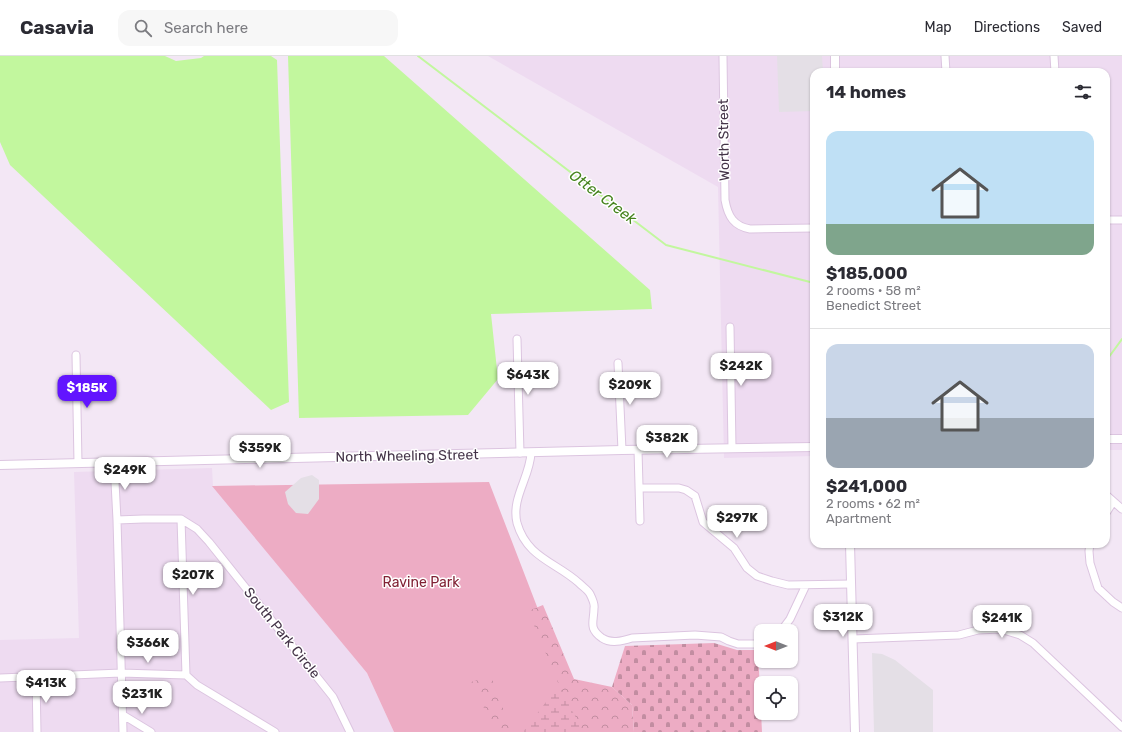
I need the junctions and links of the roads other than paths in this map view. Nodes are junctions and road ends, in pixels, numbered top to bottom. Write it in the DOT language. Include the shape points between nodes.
graph roads {
  1 [pos="723,56"];
  2 [pos="835,56"];
  3 [pos="945,56"];
  4 [pos="1054,56"];
  5 [pos="835,68"];
  6 [pos="946,68"];
  7 [pos="1055,68"];
  8 [pos="1110,220"];
  9 [pos="1122,220"];
  10 [pos="810,228"];
  11 [pos="730,327"];
  12 [pos="517,339"];
  13 [pos="76,355"];
  14 [pos="618,363"];
  15 [pos="1110,439"];
  16 [pos="1122,439"];
  17 [pos="810,447"];
  18 [pos="732,448"];
  19 [pos="622,450"];
  20 [pos="638,450"];
  21 [pos="520,453"];
  22 [pos="531,453"];
  23 [pos="114,462"];
  24 [pos="78,463"];
  25 [pos="0,465"];
  26 [pos="639,488"];
  27 [pos="1110,498"];
  28 [pos="1114,502"];
  29 [pos="1110,507"];
  30 [pos="1122,509"];
  31 [pos="181,519"];
  32 [pos="117,520"];
  33 [pos="640,521"];
  34 [pos="850,548"];
  35 [pos="1089,548"];
  36 [pos="851,584"];
  37 [pos="806,585"];
  38 [pos="1122,608"];
  39 [pos="786,624"];
  40 [pos="853,639"];
  41 [pos="754,644"];
  42 [pos="121,673"];
  43 [pos="186,675"];
  44 [pos="36,677"];
  45 [pos="0,678"];
  46 [pos="123,715"];
  47 [pos="1122,727"];
  48 [pos="37,732"];
  49 [pos="123,732"];
  50 [pos="151,732"];
  51 [pos="275,732"];
  52 [pos="350,732"];
  53 [pos="856,732"];
  1 -- 10 [label="street, Worth Street" via="727,211 734,222 750,229"];
  2 -- 5 [label="street"];
  3 -- 6 [label="street"];
  4 -- 7 [label="street"];
  8 -- 9 [label="street"];
  11 -- 18 [label="street"];
  12 -- 21 [label="street"];
  13 -- 24 [label="street"];
  14 -- 19 [label="street"];
  15 -- 16 [label="street"];
  17 -- 18 [label="street, North Wheeling Street"];
  18 -- 20 [label="street, North Wheeling Street"];
  19 -- 20 [label="street, North Wheeling Street"];
  19 -- 22 [label="street, North Wheeling Street"];
  20 -- 26 [label="street"];
  21 -- 22 [label="street, North Wheeling Street"];
  21 -- 23 [label="street, North Wheeling Street"];
  22 -- 41 [label="street" via="515,511 524,540 536,554 571,576 589,593 595,607 592,624 604,639 613,642 632,638 696,635 721,637 738,644"];
  23 -- 24 [label="street, North Wheeling Street"];
  23 -- 32 [label="street"];
  24 -- 25 [label="street, North Wheeling Street"];
  26 -- 33 [label="street"];
  26 -- 37 [label="street" via="686,490 695,496 703,522 734,548 747,568 757,576 788,585"];
  27 -- 28 [label="street"];
  28 -- 29 [label="street"];
  28 -- 30 [label="street"];
  31 -- 32 [label="street"];
  31 -- 43 [label="street"];
  31 -- 52 [label="street, South Park Circle" via="209,542 334,697"];
  32 -- 42 [label="street"];
  34 -- 36 [label="street"];
  35 -- 38 [label="street" via="1090,563 1098,588"];
  36 -- 37 [label="street"];
  36 -- 40 [label="street"];
  37 -- 39 [label="street"];
  40 -- 47 [label="street" via="959,635 978,630 1000,629 1020,635 1033,643"];
  40 -- 53 [label="street"];
  42 -- 43 [label="street"];
  42 -- 44 [label="street"];
  42 -- 46 [label="street"];
  43 -- 51 [label="street" via="197,685"];
  44 -- 45 [label="street"];
  44 -- 48 [label="street"];
  46 -- 49 [label="street"];
  46 -- 50 [label="street"];
}
